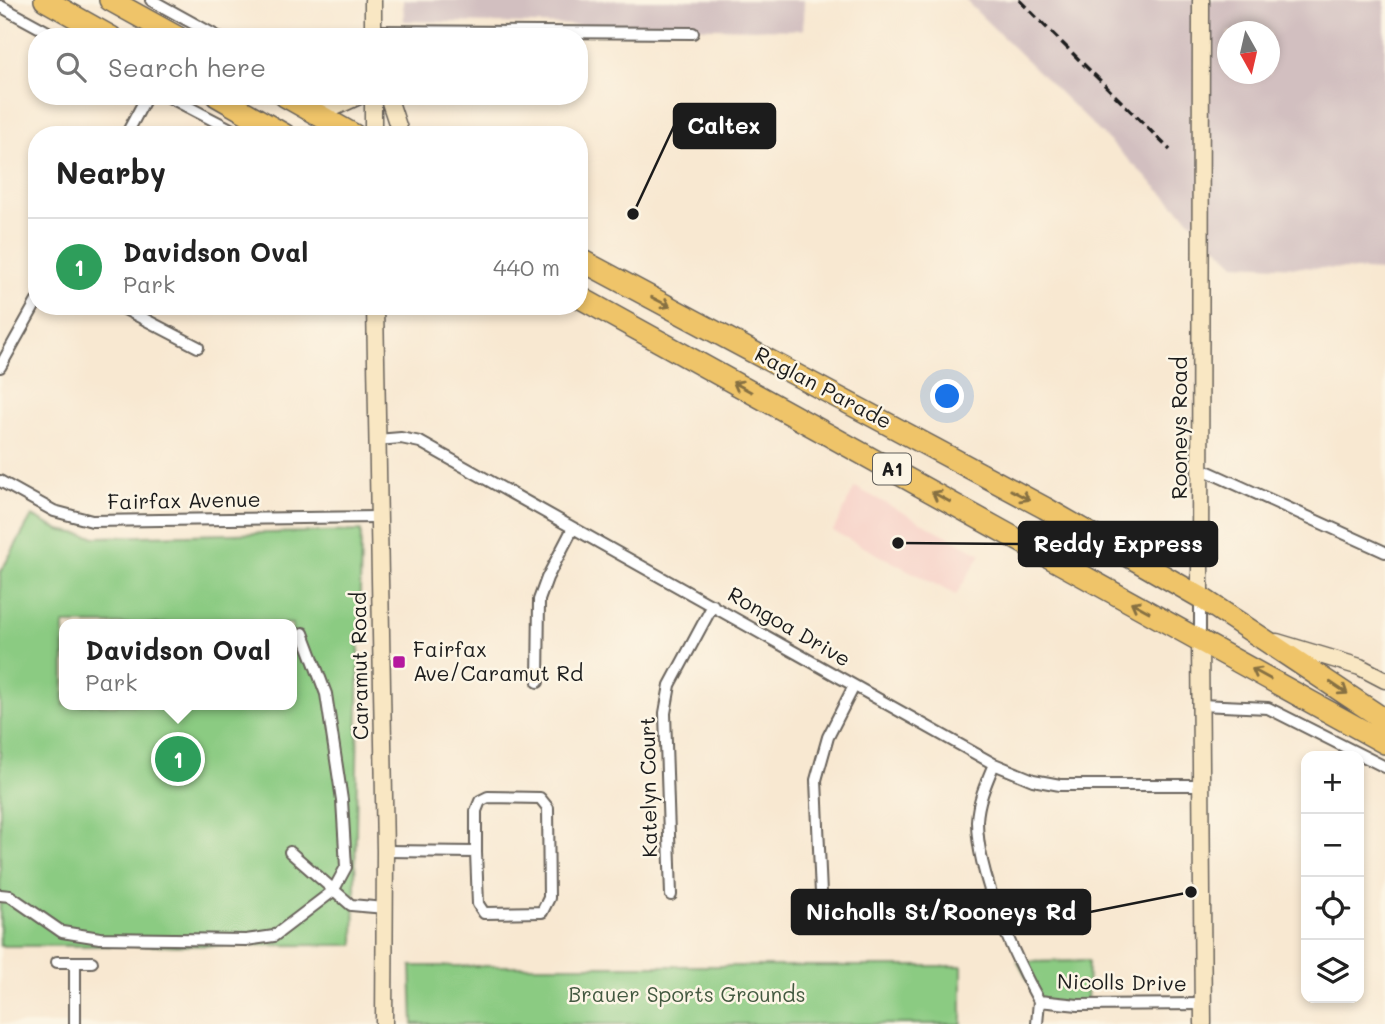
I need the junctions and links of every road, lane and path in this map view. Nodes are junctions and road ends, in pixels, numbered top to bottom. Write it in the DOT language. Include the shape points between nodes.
graph roads {
  1 [pos="45,0"];
  2 [pos="110,0"];
  3 [pos="151,0"];
  4 [pos="373,0"];
  5 [pos="1201,0"];
  6 [pos="0,6"];
  7 [pos="40,28"];
  8 [pos="95,28"];
  9 [pos="161,28"];
  10 [pos="202,28"];
  11 [pos="373,28"];
  12 [pos="588,33"];
  13 [pos="693,33"];
  14 [pos="142,105"];
  15 [pos="184,105"];
  16 [pos="232,105"];
  17 [pos="295,105"];
  18 [pos="301,105"];
  19 [pos="319,105"];
  20 [pos="339,105"];
  21 [pos="373,105"];
  22 [pos="391,105"];
  23 [pos="131,126"];
  24 [pos="225,126"];
  25 [pos="268,126"];
  26 [pos="286,126"];
  27 [pos="338,126"];
  28 [pos="373,126"];
  29 [pos="398,126"];
  30 [pos="588,264"];
  31 [pos="588,302"];
  32 [pos="29,315"];
  33 [pos="136,315"];
  34 [pos="375,315"];
  35 [pos="198,347"];
  36 [pos="0,367"];
  37 [pos="377,440"];
  38 [pos="1200,468"];
  39 [pos="0,481"];
  40 [pos="377,517"];
  41 [pos="573,528"];
  42 [pos="1385,552"];
  43 [pos="1200,597"];
  44 [pos="713,605"];
  45 [pos="303,633"];
  46 [pos="1200,639"];
  47 [pos="1268,639"];
  48 [pos="1385,680"];
  49 [pos="538,682"];
  50 [pos="854,686"];
  51 [pos="1200,705"];
  52 [pos="1385,720"];
  53 [pos="1385,743"];
  54 [pos="994,764"];
  55 [pos="1385,767"];
  56 [pos="1201,785"];
  57 [pos="385,851"];
  58 [pos="290,852"];
  59 [pos="476,852"];
  60 [pos="333,891"];
  61 [pos="821,894"];
  62 [pos="0,895"];
  63 [pos="671,895"];
  64 [pos="384,908"];
  65 [pos="57,962"];
  66 [pos="75,962"];
  67 [pos="92,962"];
  68 [pos="1039,1001"];
  69 [pos="1203,1004"];
  70 [pos="75,1024"];
  71 [pos="384,1024"];
  72 [pos="1037,1024"];
  73 [pos="1203,1024"];
  1 -- 8 [label="highway"];
  2 -- 9 [label="highway"];
  3 -- 10 [label="street"];
  4 -- 11 [label="street"];
  5 -- 38 [label="street, Rooneys Road"];
  6 -- 7 [label="street"];
  12 -- 13 [label="street"];
  14 -- 23 [label="street"];
  15 -- 24 [label="street"];
  16 -- 25 [label="highway"];
  17 -- 26 [label="highway"];
  18 -- 27 [label="highway"];
  19 -- 20 [label="street"];
  21 -- 28 [label="street"];
  22 -- 29 [label="street"];
  30 -- 43 [label="highway, Raglan Parade / A1, one-way" via="1009,489"];
  46 -- 31 [label="highway, Raglan Parade / A1, one-way"];
  32 -- 36 [label="street"];
  33 -- 35 [label="street"];
  34 -- 37 [label="street, Caramut Road"];
  37 -- 40 [label="street, Caramut Road"];
  37 -- 41 [label="street, Rongoa Drive" via="420,442"];
  38 -- 42 [label="street"];
  38 -- 43 [label="street, Rooneys Road"];
  39 -- 40 [label="street, Fairfax Avenue" via="54,511 92,521"];
  40 -- 57 [label="street, Caramut Road"];
  41 -- 44 [label="street, Rongoa Drive"];
  41 -- 49 [label="street" via="539,600"];
  43 -- 46 [label="street, Rooneys Road"];
  43 -- 47 [label="highway, Raglan Parade / A1"];
  44 -- 50 [label="street, Rongoa Drive"];
  44 -- 63 [label="street, Katelyn Court" via="670,685 665,713"];
  45 -- 60 [label="street" via="326,694 342,800 346,867"];
  46 -- 51 [label="street, Rooneys Road"];
  53 -- 46 [label="highway, Raglan Parade / A1, one-way"];
  47 -- 48 [label="street" via="1360,667"];
  47 -- 52 [label="highway, Raglan Parade / A1, one-way"];
  50 -- 54 [label="street, Rongoa Drive"];
  50 -- 61 [label="street" via="828,737 816,780"];
  51 -- 55 [label="street" via="1268,708"];
  51 -- 56 [label="street, Rooneys Road"];
  54 -- 56 [label="street, Rongoa Drive" via="1060,785"];
  54 -- 68 [label="street, Nicolls Drive" via="980,798 981,850 1018,962"];
  56 -- 69 [label="street, Rooneys Road"];
  57 -- 59 [label="street"];
  57 -- 64 [label="street, Caramut Road"];
  58 -- 60 [label="street"];
  59 -- 59 [label="street" via="478,904 484,913 542,912 549,898 548,808 540,798 488,797 480,801"];
  60 -- 62 [label="street" via="275,936 246,940 100,938 62,932 10,896"];
  60 -- 64 [label="street" via="358,908"];
  64 -- 71 [label="street, Caramut Road"];
  65 -- 66 [label="street"];
  66 -- 67 [label="street"];
  66 -- 70 [label="street"];
  68 -- 69 [label="street, Nicolls Drive"];
  68 -- 72 [label="street"];
  69 -- 73 [label="street, Rooneys Road"];
}
